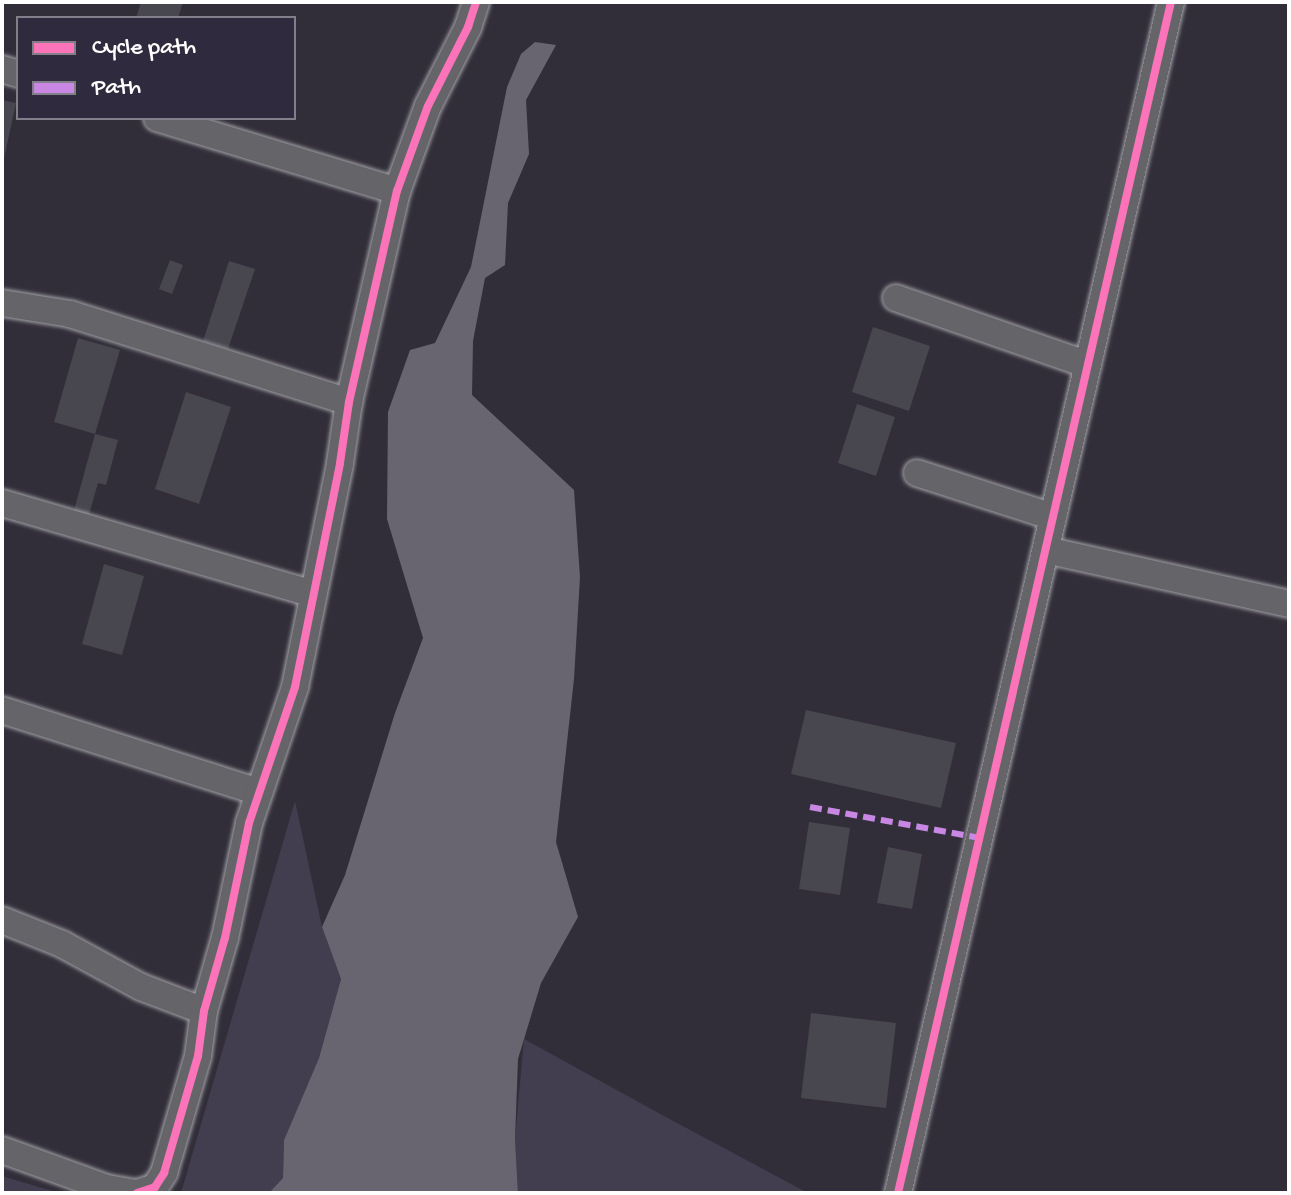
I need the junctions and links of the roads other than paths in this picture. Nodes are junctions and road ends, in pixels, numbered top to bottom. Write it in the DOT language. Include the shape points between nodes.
graph roads {
  1 [pos="476,2"];
  2 [pos="1171,2"];
  3 [pos="164,120"];
  4 [pos="397,191"];
  5 [pos="896,298"];
  6 [pos="2,303"];
  7 [pos="1088,365"];
  8 [pos="349,402"];
  9 [pos="917,473"];
  10 [pos="2,503"];
  11 [pos="1053,517"];
  12 [pos="1046,550"];
  13 [pos="313,594"];
  14 [pos="1289,604"];
  15 [pos="2,710"];
  16 [pos="259,792"];
  17 [pos="2,920"];
  18 [pos="204,1011"];
  19 [pos="2,1150"];
  20 [pos="136,1193"];
  21 [pos="898,1193"];
  1 -- 4 [label="street" via="428,106"];
  2 -- 7 [label="street"];
  3 -- 4 [label="street"];
  4 -- 8 [label="street"];
  5 -- 7 [label="street"];
  6 -- 8 [label="street" via="70,314"];
  7 -- 11 [label="street"];
  8 -- 13 [label="street"];
  9 -- 11 [label="street"];
  10 -- 13 [label="street"];
  11 -- 12 [label="street"];
  12 -- 14 [label="street"];
  12 -- 21 [label="street"];
  13 -- 16 [label="street" via="295,687"];
  15 -- 16 [label="street"];
  16 -- 18 [label="street"];
  17 -- 18 [label="street"];
  18 -- 20 [label="street" via="198,1056 164,1173 155,1187"];
  19 -- 20 [label="street" via="107,1188"];
}
